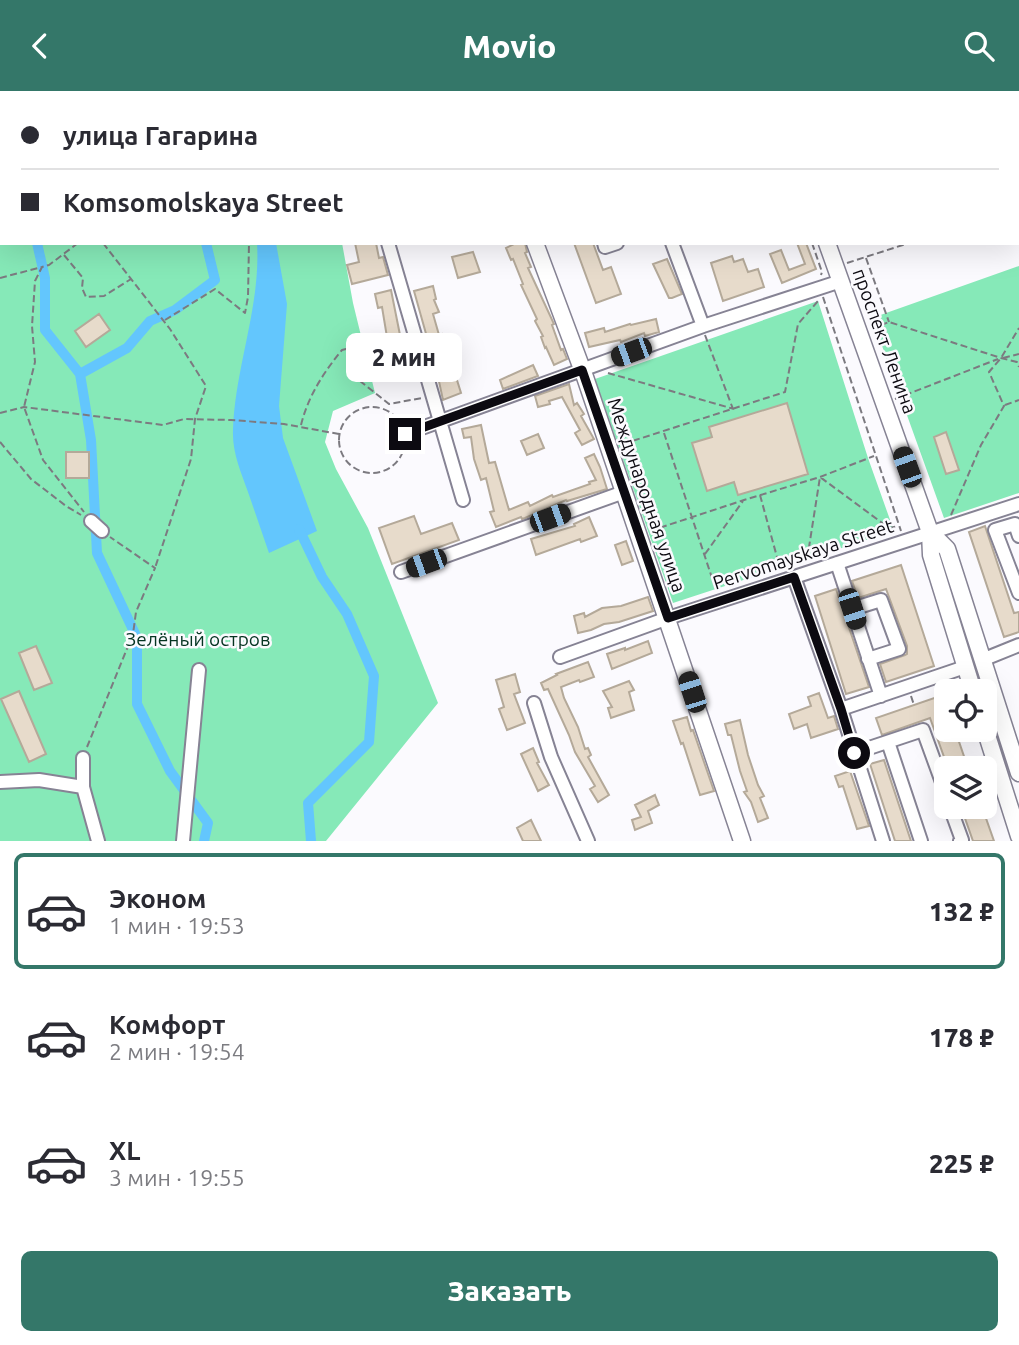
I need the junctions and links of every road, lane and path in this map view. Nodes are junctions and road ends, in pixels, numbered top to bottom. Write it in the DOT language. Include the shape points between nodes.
graph roads {
  1 [pos="75,245"];
  2 [pos="105,245"];
  3 [pos="249,245"];
  4 [pos="389,245"];
  5 [pos="536,245"];
  6 [pos="673,245"];
  7 [pos="813,245"];
  8 [pos="828,245"];
  9 [pos="903,245"];
  10 [pos="64,254"];
  11 [pos="866,258"];
  12 [pos="855,260"];
  13 [pos="42,267"];
  14 [pos="0,278"];
  15 [pos="132,279"];
  16 [pos="841,281"];
  17 [pos="821,288"];
  18 [pos="164,321"];
  19 [pos="1019,328"];
  20 [pos="704,331"];
  21 [pos="1019,354"];
  22 [pos="1001,358"];
  23 [pos="1019,367"];
  24 [pos="582,370"];
  25 [pos="600,372"];
  26 [pos="433,396"];
  27 [pos="1019,400"];
  28 [pos="884,403"];
  29 [pos="1004,406"];
  30 [pos="24,407"];
  31 [pos="734,409"];
  32 [pos="0,413"];
  33 [pos="195,419"];
  34 [pos="441,422"];
  35 [pos="301,427"];
  36 [pos="664,432"];
  37 [pos="339,434"];
  38 [pos="405,434"];
  39 [pos="0,442"];
  40 [pos="618,446"];
  41 [pos="876,455"];
  42 [pos="820,477"];
  43 [pos="624,492"];
  44 [pos="760,495"];
  45 [pos="463,500"];
  46 [pos="744,500"];
  47 [pos="1019,504"];
  48 [pos="692,517"];
  49 [pos="91,521"];
  50 [pos="899,525"];
  51 [pos="938,530"];
  52 [pos="102,531"];
  53 [pos="639,535"];
  54 [pos="1019,535"];
  55 [pos="904,541"];
  56 [pos="705,554"];
  57 [pos="837,563"];
  58 [pos="155,568"];
  59 [pos="401,572"];
  60 [pos="794,577"];
  61 [pos="1019,593"];
  62 [pos="720,601"];
  63 [pos="852,609"];
  64 [pos="668,618"];
  65 [pos="1019,645"];
  66 [pos="560,657"];
  67 [pos="868,659"];
  68 [pos="982,660"];
  69 [pos="965,667"];
  70 [pos="199,670"];
  71 [pos="969,679"];
  72 [pos="881,696"];
  73 [pos="534,703"];
  74 [pos="841,709"];
  75 [pos="888,742"];
  76 [pos="989,742"];
  77 [pos="854,753"];
  78 [pos="83,758"];
  79 [pos="934,760"];
  80 [pos="1019,773"];
  81 [pos="0,782"];
  82 [pos="83,787"];
  83 [pos="954,819"];
  84 [pos="1019,836"];
  85 [pos="882,839"];
  86 [pos="98,841"];
  87 [pos="183,841"];
  88 [pos="588,841"];
  89 [pos="742,841"];
  90 [pos="868,841"];
  91 [pos="921,841"];
  92 [pos="960,841"];
  1 -- 10 [label="path"];
  2 -- 15 [label="path"];
  3 -- 18 [label="path" via="245,313 215,289"];
  4 -- 26 [label="street"];
  5 -- 24 [label="main road, Международная улица"];
  6 -- 20 [label="street"];
  7 -- 17 [label="path" via="822,272"];
  8 -- 16 [label="main road, проспект Ленина"];
  9 -- 11 [label="path"];
  10 -- 13 [label="path"];
  10 -- 15 [label="path" via="83,278 86,297 104,296"];
  11 -- 12 [label="path"];
  11 -- 22 [label="path" via="889,323"];
  13 -- 14 [label="path"];
  13 -- 30 [label="path" via="35,281 35,362"];
  15 -- 18 [label="path"];
  16 -- 17 [label="street"];
  16 -- 28 [label="main road, проспект Ленина"];
  17 -- 20 [label="street"];
  18 -- 33 [label="path" via="206,386"];
  19 -- 22 [label="path"];
  20 -- 24 [label="street"];
  20 -- 31 [label="path"];
  21 -- 22 [label="path"];
  22 -- 23 [label="path" via="1017,362"];
  22 -- 28 [label="path"];
  22 -- 29 [label="path" via="989,372"];
  24 -- 34 [label="street"];
  24 -- 43 [label="main road, Международная улица"];
  25 -- 31 [label="path"];
  26 -- 34 [label="street"];
  26 -- 35 [label="path" via="389,404 360,381 346,349 316,386"];
  27 -- 29 [label="path"];
  28 -- 51 [label="main road, проспект Ленина"];
  29 -- 51 [label="path"];
  30 -- 32 [label="path"];
  30 -- 33 [label="path" via="163,425"];
  30 -- 49 [label="path" via="43,460"];
  31 -- 36 [label="path"];
  31 -- 41 [label="path" via="785,393 797,324 823,296"];
  33 -- 35 [label="path"];
  33 -- 58 [label="path" via="191,459"];
  34 -- 38 [label="street"];
  34 -- 45 [label="street"];
  35 -- 37 [label="path"];
  36 -- 40 [label="path"];
  36 -- 48 [label="path"];
  37 -- 38 [label="path" via="348,418 364,408 382,408 397,418"];
  37 -- 38 [label="path" via="341,453 353,468 372,474 391,469 403,454"];
  39 -- 49 [label="path" via="31,479"];
  41 -- 42 [label="path"];
  41 -- 50 [label="path"];
  42 -- 44 [label="path"];
  42 -- 44 [label="path" via="807,560 780,568"];
  42 -- 50 [label="path" via="889,528"];
  43 -- 53 [label="main road, Международная улица"];
  43 -- 59 [label="street"];
  44 -- 46 [label="path"];
  46 -- 48 [label="path"];
  46 -- 56 [label="path"];
  47 -- 51 [label="street, Pervomayskaya Street"];
  48 -- 53 [label="path"];
  48 -- 56 [label="path"];
  49 -- 52 [label="street"];
  50 -- 55 [label="path"];
  51 -- 55 [label="street, Pervomayskaya Street"];
  51 -- 68 [label="main road, проспект Ленина"];
  51 -- 69 [label="main road, проспект Ленина" via="930,555"];
  52 -- 58 [label="path"];
  53 -- 64 [label="main road, Международная улица"];
  54 -- 61 [label="street" via="1015,524 995,530"];
  55 -- 57 [label="street, Pervomayskaya Street"];
  56 -- 62 [label="path"];
  57 -- 60 [label="street, Pervomayskaya Street"];
  57 -- 63 [label="street"];
  58 -- 78 [label="path"];
  60 -- 62 [label="street, Pervomayskaya Street"];
  60 -- 74 [label="street"];
  62 -- 64 [label="street, Pervomayskaya Street"];
  63 -- 67 [label="street"];
  63 -- 67 [label="street" via="881,600 899,649"];
  64 -- 66 [label="street, Pervomayskaya Street"];
  64 -- 89 [label="main road, Международная улица"];
  65 -- 68 [label="street"];
  67 -- 72 [label="street"];
  68 -- 80 [label="main road, проспект Ленина"];
  69 -- 71 [label="main road, проспект Ленина"];
  69 -- 72 [label="street"];
  70 -- 87 [label="street"];
  72 -- 74 [label="street"];
  73 -- 88 [label="street" via="551,757"];
  74 -- 77 [label="street"];
  75 -- 77 [label="street"];
  75 -- 79 [label="street" via="923,730"];
  75 -- 91 [label="street"];
  76 -- 84 [label="main road"];
  77 -- 85 [label="street"];
  78 -- 82 [label="street"];
  81 -- 82 [label="street" via="39,780"];
  82 -- 86 [label="street"];
  83 -- 92 [label="street"];
  85 -- 90 [label="street"];
}
